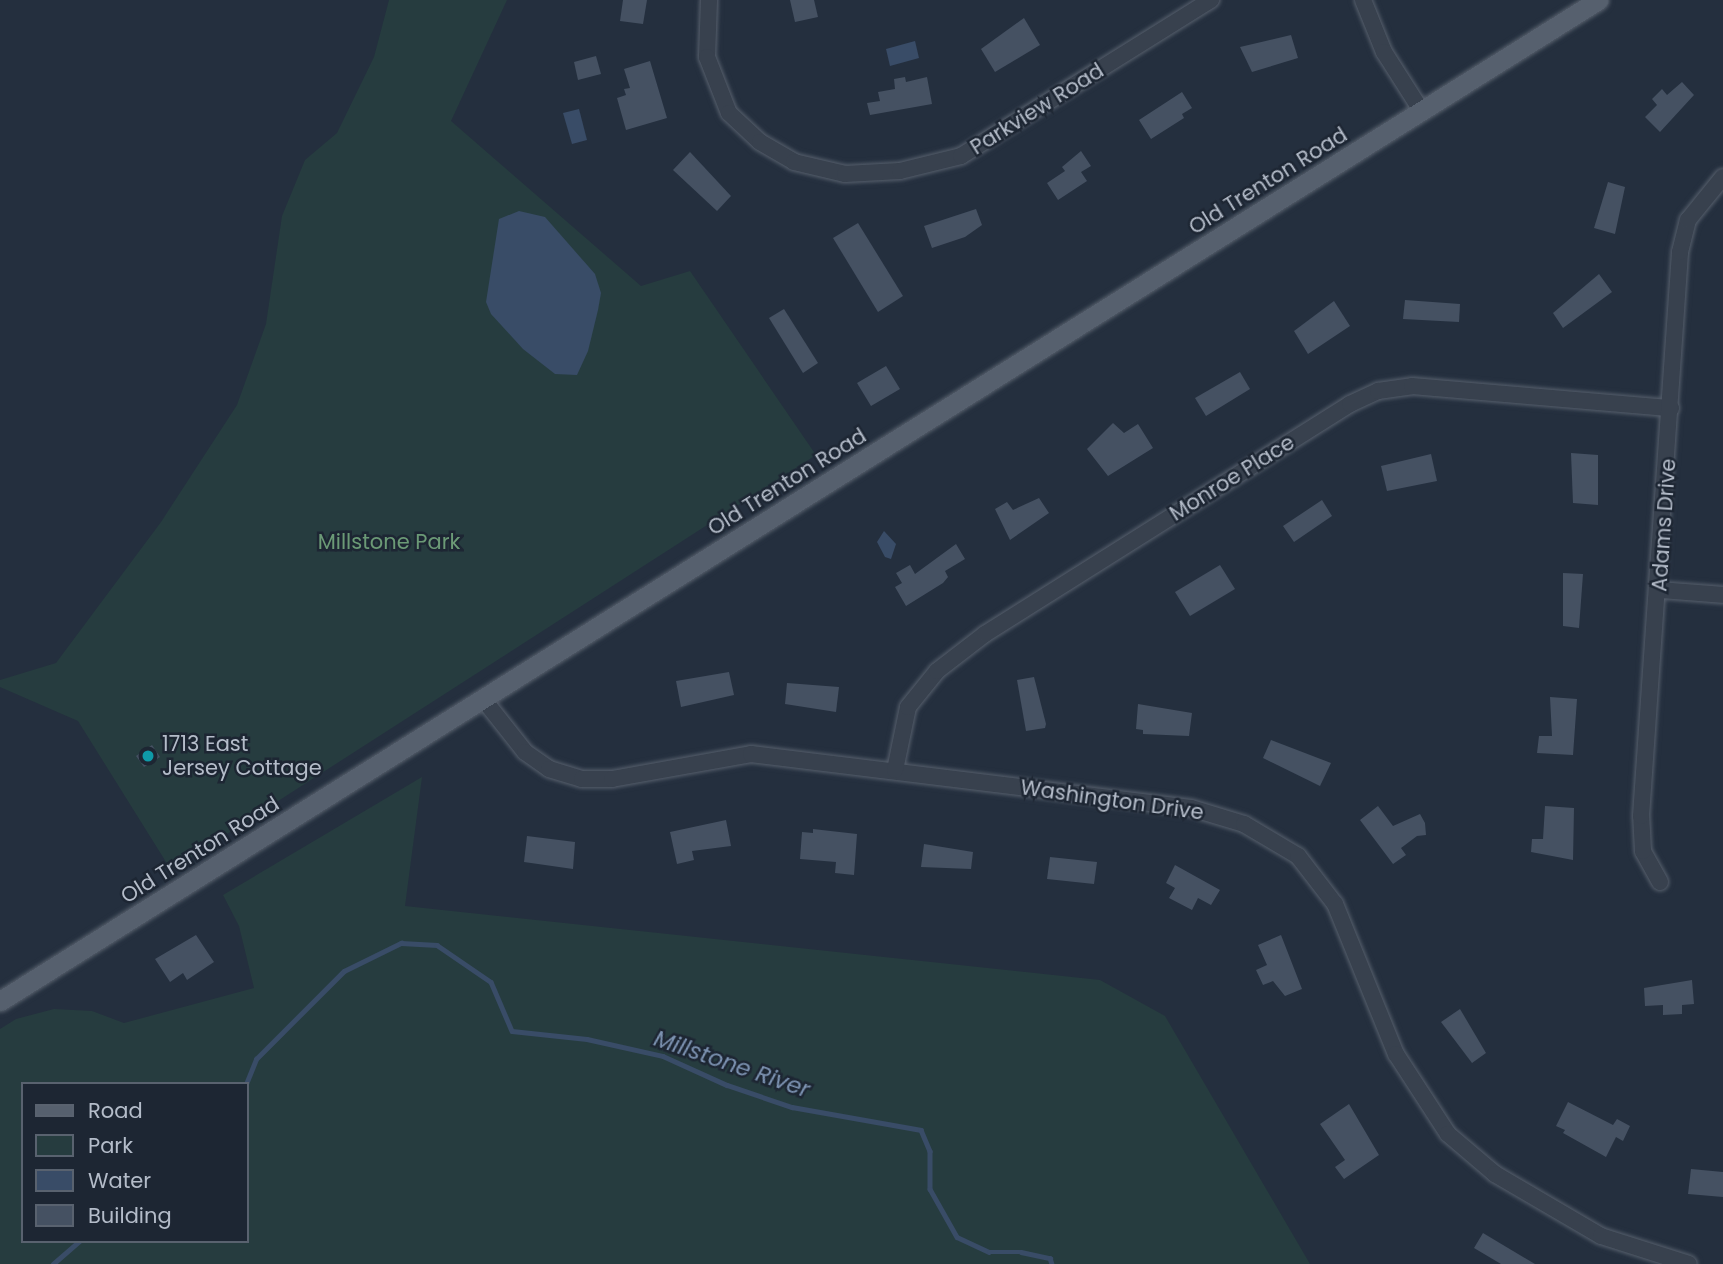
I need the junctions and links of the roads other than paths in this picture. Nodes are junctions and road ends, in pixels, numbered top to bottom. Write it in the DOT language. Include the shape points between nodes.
graph roads {
  1 [pos="709,0"];
  2 [pos="1211,0"];
  3 [pos="1363,0"];
  4 [pos="1598,0"];
  5 [pos="1421,110"];
  6 [pos="1723,177"];
  7 [pos="1671,408"];
  8 [pos="1660,590"];
  9 [pos="1723,595"];
  10 [pos="484,700"];
  11 [pos="895,771"];
  12 [pos="1660,882"];
  13 [pos="0,1001"];
  14 [pos="1689,1264"];
  1 -- 2 [label="street, Parkview Road" via="707,57 729,113 760,142 794,162 845,174 900,171 961,156"];
  3 -- 5 [label="street" via="1384,52"];
  4 -- 5 [label="main road, Old Trenton Road"];
  5 -- 10 [label="main road, Old Trenton Road"];
  6 -- 7 [label="street, Adams Drive" via="1688,220 1680,252"];
  7 -- 8 [label="street, Adams Drive"];
  7 -- 11 [label="street, Monroe Place" via="1412,386 1378,391 996,626 937,671 908,707"];
  8 -- 9 [label="street"];
  8 -- 12 [label="street, Adams Drive" via="1641,816 1643,851"];
  10 -- 11 [label="street, Washington Drive" via="525,752 548,769 582,779 612,779 751,754"];
  10 -- 13 [label="main road, Old Trenton Road"];
  11 -- 14 [label="street, Washington Drive" via="1191,807 1244,824 1298,856 1335,904 1396,1054 1448,1134 1495,1174 1601,1236"];
}
